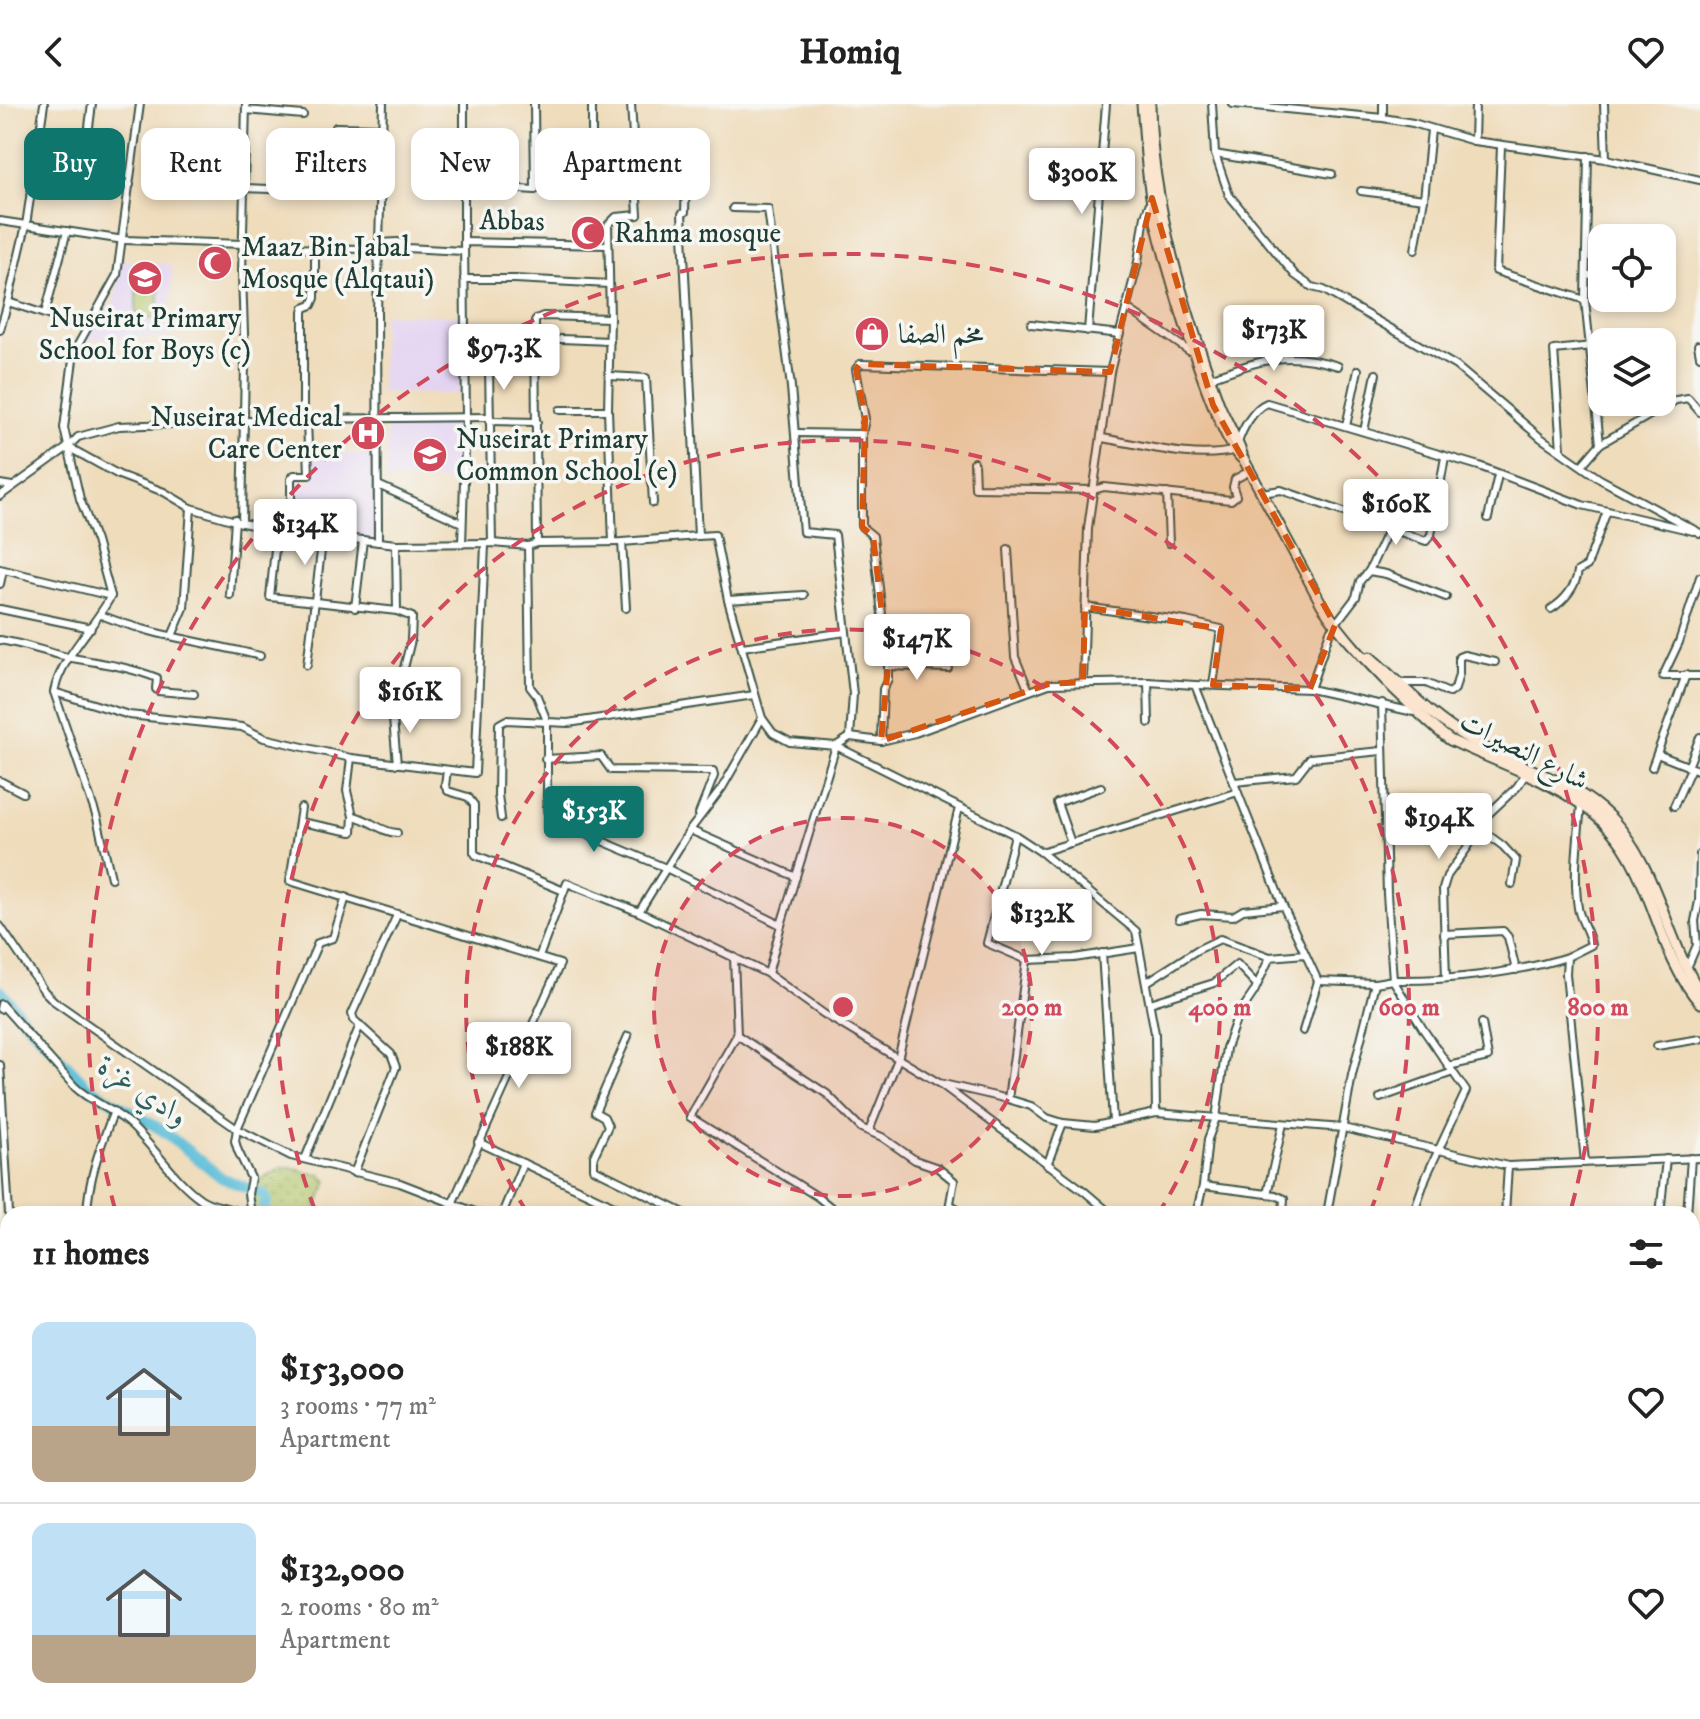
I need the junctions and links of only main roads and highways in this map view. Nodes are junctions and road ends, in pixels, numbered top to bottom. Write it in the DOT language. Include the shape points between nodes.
graph roads {
  1 [pos="1142,104"];
  2 [pos="1150,104"];
  3 [pos="1155,194"];
  4 [pos="1197,348"];
  5 [pos="1238,447"];
  6 [pos="1348,640"];
  7 [pos="1700,992"];
  8 [pos="1700,1003"];
  1 -- 3 [label="main road"];
  2 -- 3 [label="main road"];
  3 -- 4 [label="main road"];
  4 -- 5 [label="main road"];
  4 -- 5 [label="main road" via="1213,405"];
  5 -- 6 [label="main road, شارع النصيرات"];
  6 -- 7 [label="main road, شارع النصيرات" via="1440,721 1569,787 1611,819 1644,864 1686,970"];
  6 -- 8 [label="main road, شارع النصيرات" via="1450,740 1581,805 1616,835 1678,971"];
}
